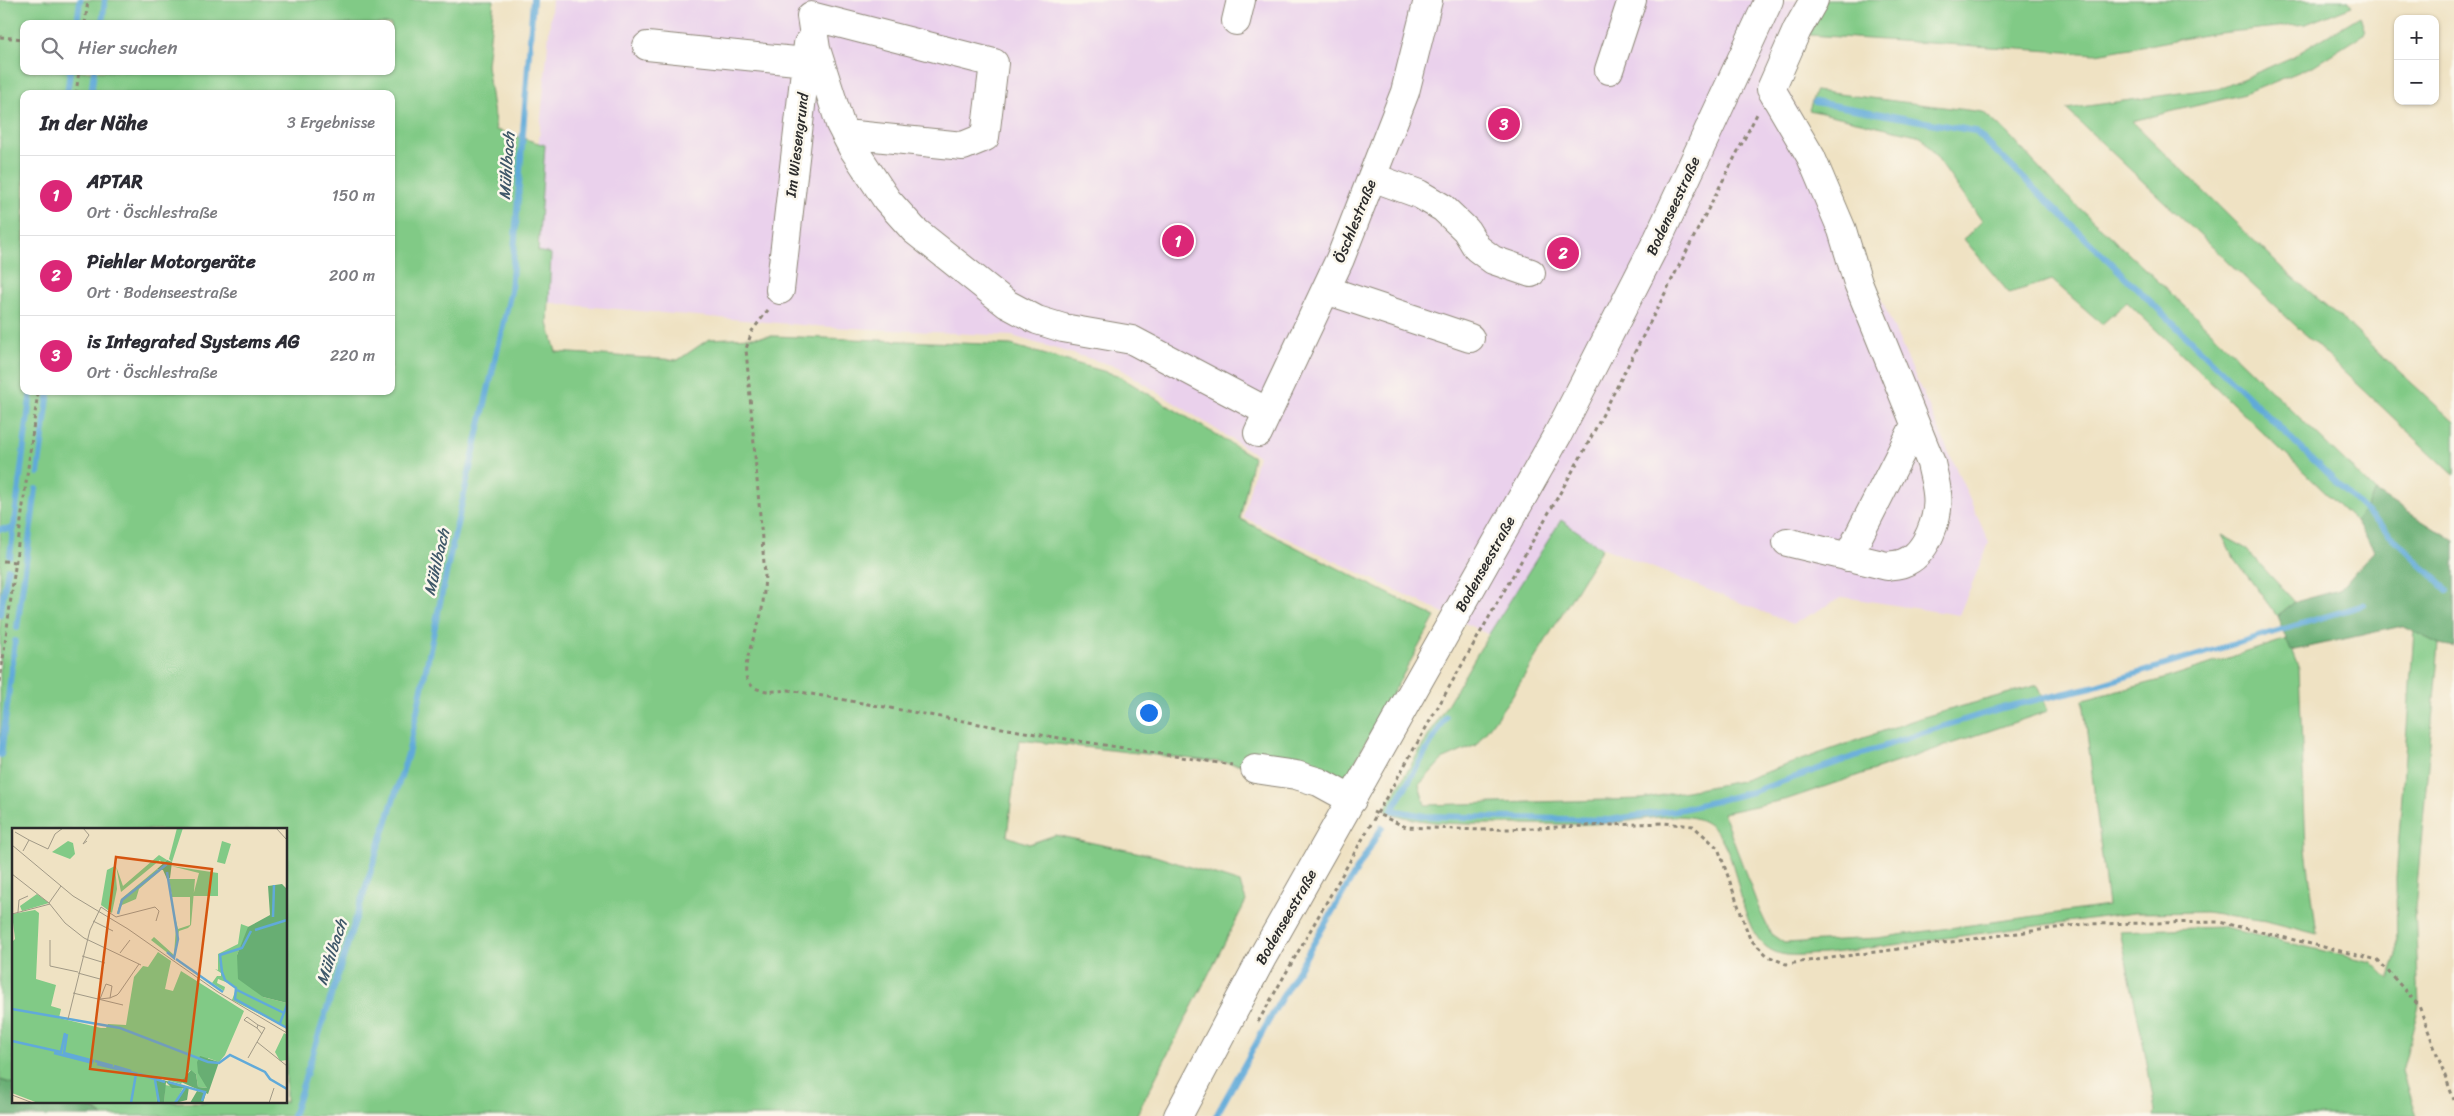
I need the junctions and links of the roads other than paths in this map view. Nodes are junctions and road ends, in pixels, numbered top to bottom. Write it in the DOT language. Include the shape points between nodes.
graph roads {
  1 [pos="1428,0"];
  2 [pos="1632,0"];
  3 [pos="1769,0"];
  4 [pos="1814,0"];
  5 [pos="812,8"];
  6 [pos="647,46"];
  7 [pos="806,62"];
  8 [pos="1609,70"];
  9 [pos="845,134"];
  10 [pos="1372,177"];
  11 [pos="1531,273"];
  12 [pos="780,290"];
  13 [pos="1326,290"];
  14 [pos="1470,338"];
  15 [pos="1915,426"];
  16 [pos="1786,542"];
  17 [pos="1848,557"];
  18 [pos="1255,769"];
  19 [pos="1352,800"];
  20 [pos="1178,1116"];
  1 -- 10 [label="street, Öschlestraße" via="1405,92"];
  2 -- 8 [label="street"];
  3 -- 19 [label="street, Bodenseestraße" via="1658,239 1558,434"];
  4 -- 15 [label="street" via="1771,89 1811,157 1842,230 1858,283"];
  5 -- 7 [label="street, Im Wiesengrund"];
  5 -- 9 [label="street" via="816,49 824,80"];
  5 -- 9 [label="street" via="994,64 984,137 963,146"];
  6 -- 7 [label="street"];
  7 -- 12 [label="street, Im Wiesengrund"];
  9 -- 13 [label="street, Öschlestraße" via="887,200 914,230 1008,304 1037,320 1063,328 1132,340 1263,423"];
  10 -- 11 [label="street" via="1419,194 1443,208 1466,230 1477,248 1493,260"];
  10 -- 13 [label="street, Öschlestraße"];
  13 -- 14 [label="street"];
  15 -- 17 [label="street"];
  15 -- 17 [label="street" via="1931,462 1937,494 1937,513 1931,531 1919,550 1904,563 1887,566"];
  16 -- 17 [label="street"];
  18 -- 19 [label="street" via="1319,782"];
  19 -- 20 [label="street, Bodenseestraße" via="1263,956"];
}
